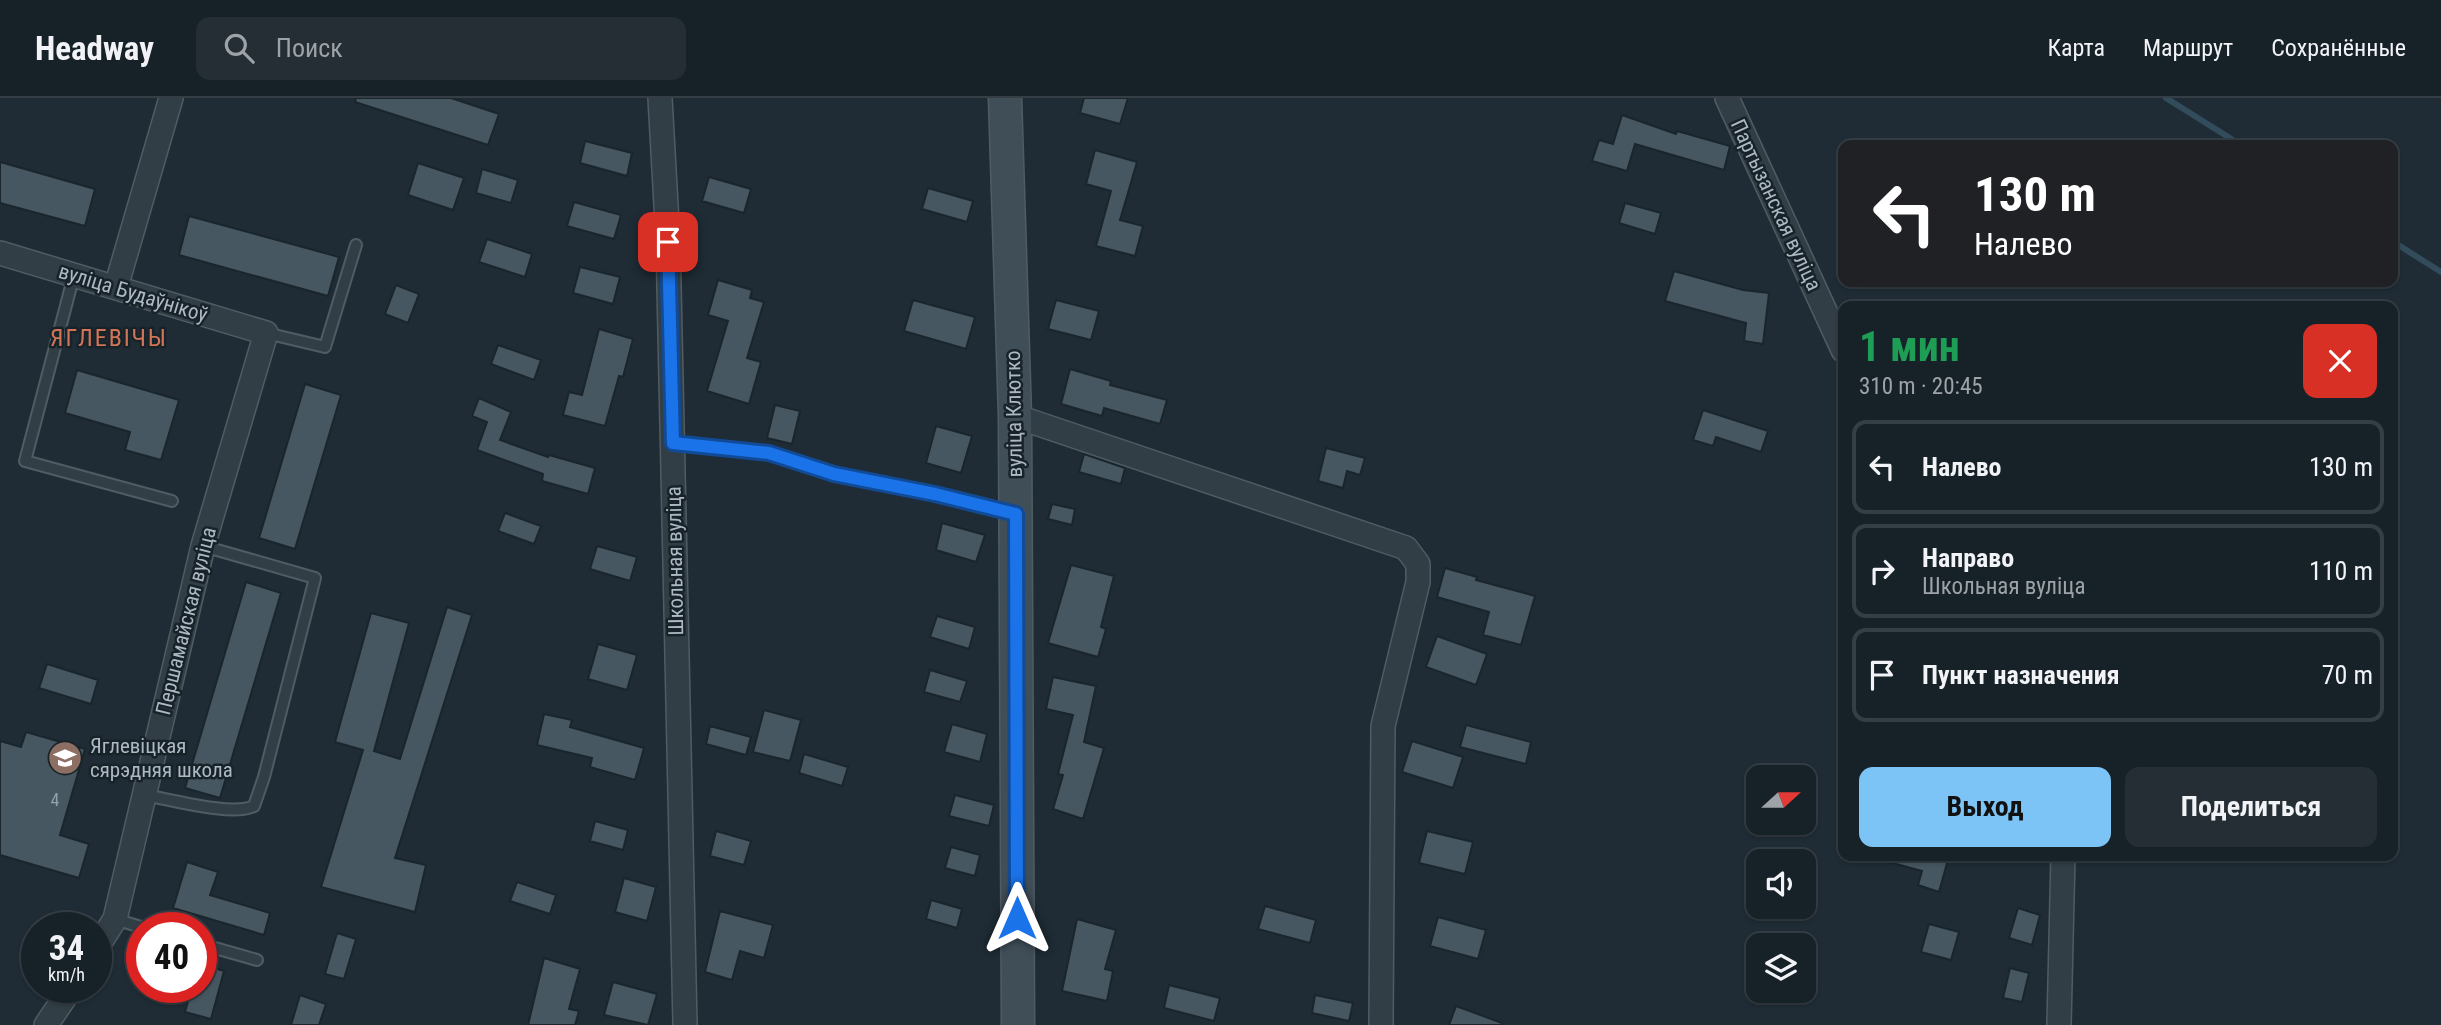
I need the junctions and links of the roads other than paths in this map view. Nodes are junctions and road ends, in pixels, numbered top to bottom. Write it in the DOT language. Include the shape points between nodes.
graph roads {
  1 [pos="170,98"];
  2 [pos="660,98"];
  3 [pos="1005,98"];
  4 [pos="1727,98"];
  5 [pos="356,245"];
  6 [pos="0,253"];
  7 [pos="74,275"];
  8 [pos="116,287"];
  9 [pos="266,332"];
  10 [pos="1838,339"];
  11 [pos="1015,416"];
  12 [pos="673,443"];
  13 [pos="172,501"];
  14 [pos="1016,514"];
  15 [pos="203,546"];
  16 [pos="144,795"];
  17 [pos="2063,861"];
  18 [pos="115,919"];
  19 [pos="126,922"];
  20 [pos="112,924"];
  21 [pos="217,949"];
  22 [pos="257,960"];
  23 [pos="61,1003"];
  24 [pos="46,1025"];
  25 [pos="685,1025"];
  26 [pos="1018,1025"];
  27 [pos="1381,1025"];
  28 [pos="2059,1025"];
  1 -- 8 [label="street"];
  2 -- 12 [label="street, Школьная вуліца"];
  3 -- 11 [label="street, вуліца Клютко"];
  4 -- 10 [label="street, Партызанская вуліца"];
  5 -- 9 [label="lane" via="325,347"];
  6 -- 7 [label="street, вуліца Будаўнікоў"];
  7 -- 8 [label="street, вуліца Будаўнікоў"];
  7 -- 13 [label="lane" via="25,461"];
  8 -- 9 [label="street, вуліца Будаўнікоў"];
  9 -- 15 [label="street, Першамайская вуліца"];
  11 -- 14 [label="street, вуліца Клютко"];
  11 -- 27 [label="street" via="1406,548 1418,564 1418,582 1383,726"];
  12 -- 14 [label="lane" via="769,453 834,474"];
  12 -- 25 [label="street, Школьная вуліца"];
  14 -- 26 [label="street, вуліца Клютко"];
  15 -- 16 [label="street, Першамайская вуліца"];
  15 -- 16 [label="lane" via="315,578 254,806 228,810"];
  16 -- 18 [label="street, Першамайская вуліца"];
  17 -- 28 [label="street"];
  18 -- 19 [label="lane"];
  18 -- 20 [label="street, Першамайская вуліца"];
  21 -- 22 [label="lane"];
  23 -- 24 [label="street"];
}
